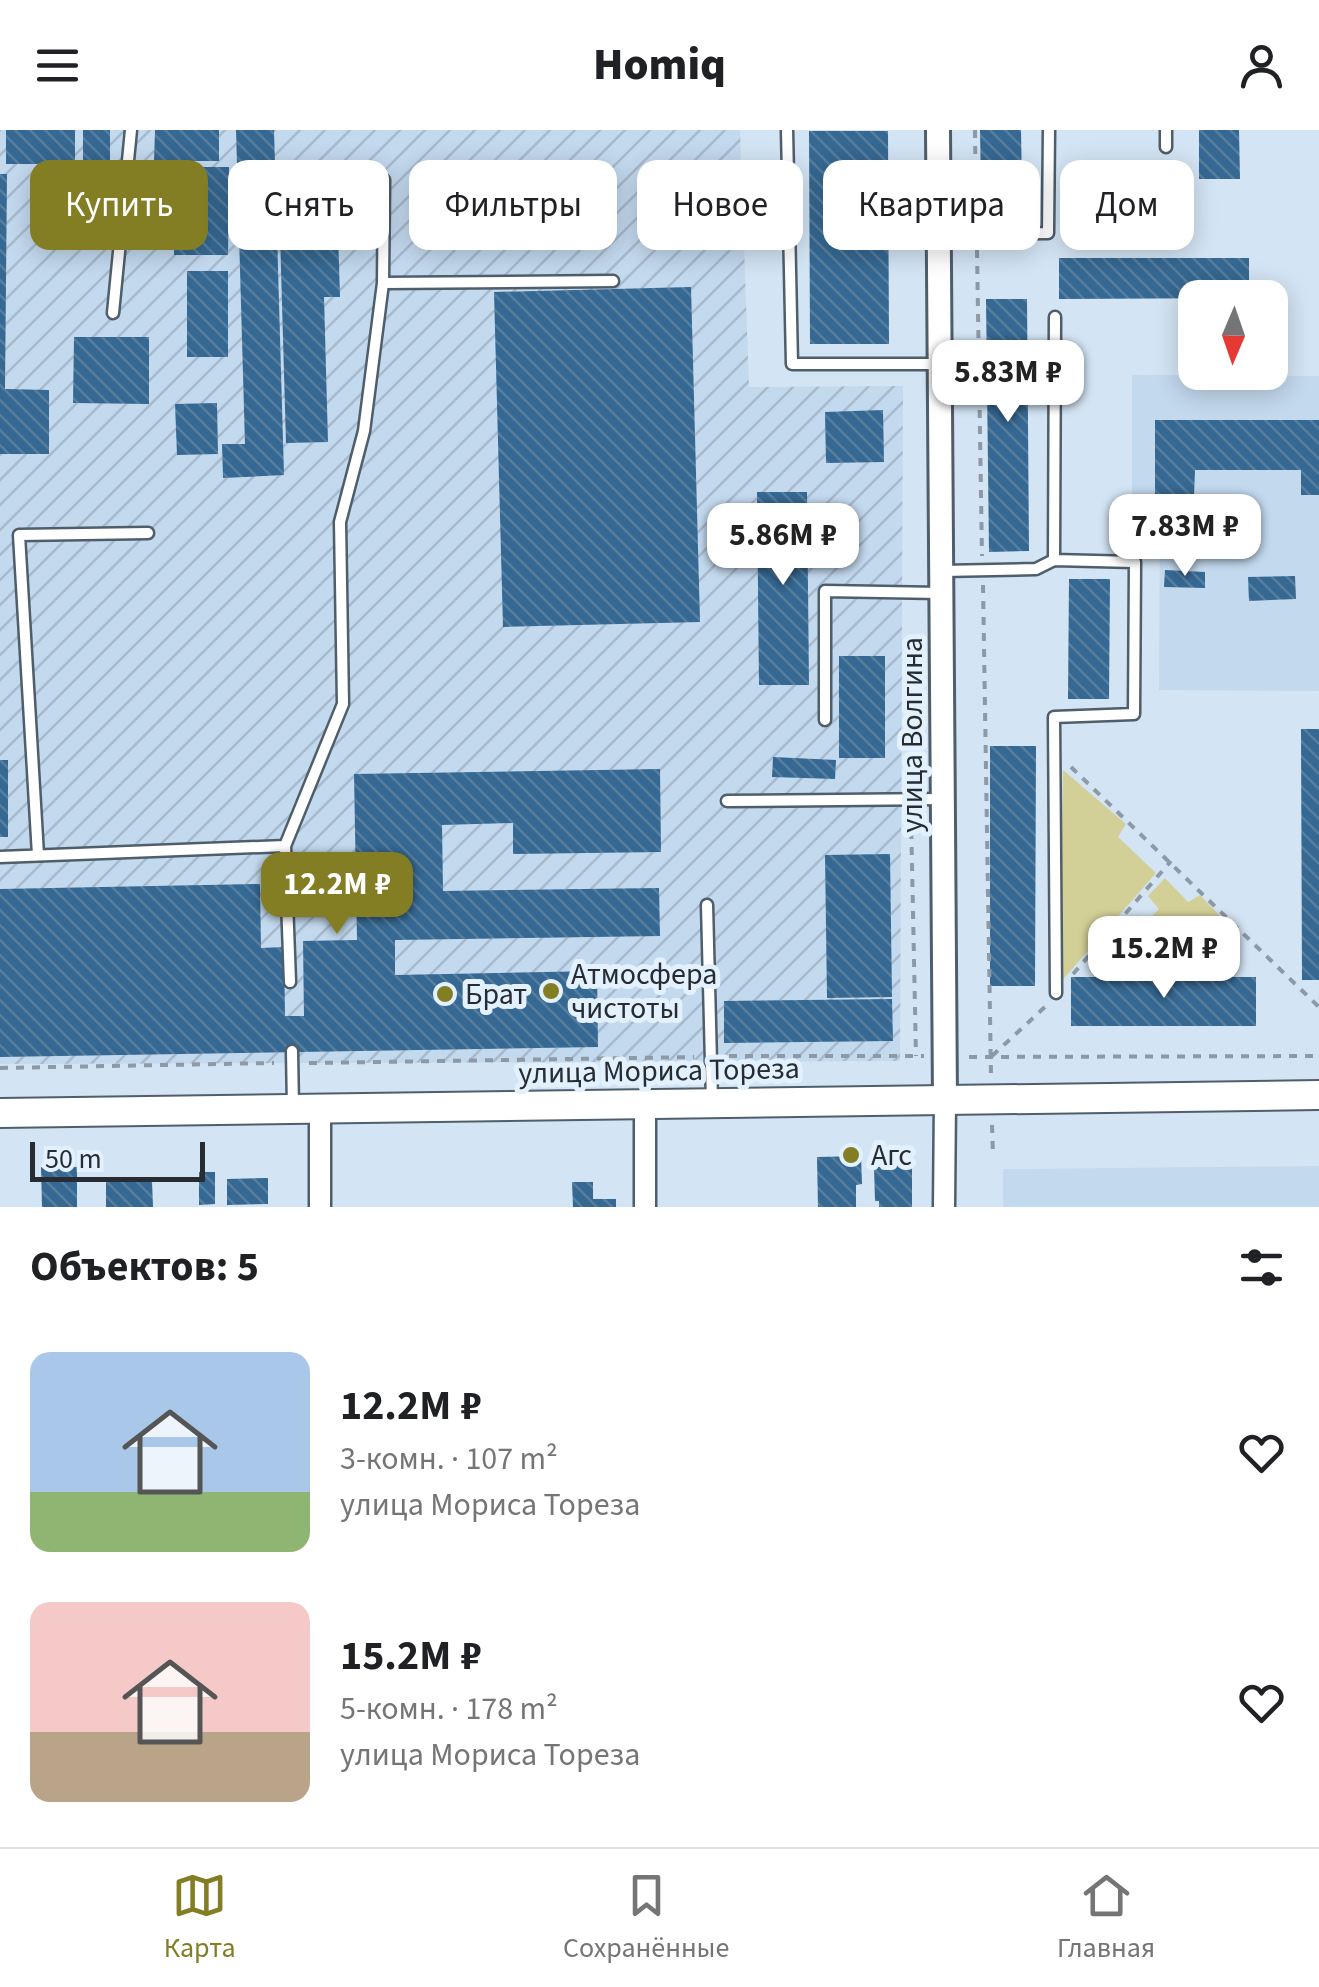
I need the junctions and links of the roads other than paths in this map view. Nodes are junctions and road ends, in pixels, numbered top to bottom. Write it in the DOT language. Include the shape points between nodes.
graph roads {
  1 [pos="131,130"];
  2 [pos="787,130"];
  3 [pos="938,130"];
  4 [pos="1049,130"];
  5 [pos="1166,130"];
  6 [pos="1166,147"];
  7 [pos="938,160"];
  8 [pos="1040,233"];
  9 [pos="383,250"];
  10 [pos="938,250"];
  11 [pos="614,281"];
  12 [pos="383,283"];
  13 [pos="113,313"];
  14 [pos="1055,316"];
  15 [pos="940,364"];
  16 [pos="148,532"];
  17 [pos="1054,560"];
  18 [pos="941,582"];
  19 [pos="825,720"];
  20 [pos="942,799"];
  21 [pos="727,801"];
  22 [pos="285,846"];
  23 [pos="38,855"];
  24 [pos="0,857"];
  25 [pos="708,906"];
  26 [pos="290,982"];
  27 [pos="1056,994"];
  28 [pos="292,1057"];
  29 [pos="1319,1095"];
  30 [pos="945,1100"];
  31 [pos="712,1103"];
  32 [pos="645,1104"];
  33 [pos="306,1109"];
  34 [pos="0,1113"];
  35 [pos="320,1207"];
  36 [pos="645,1207"];
  37 [pos="944,1207"];
  1 -- 13 [label="lane"];
  2 -- 15 [label="lane" via="792,364"];
  3 -- 7 [label="street, улица Волгина"];
  4 -- 8 [label="lane" via="1048,233"];
  5 -- 6 [label="lane"];
  9 -- 12 [label="lane"];
  10 -- 15 [label="street, улица Волгина"];
  11 -- 12 [label="lane"];
  12 -- 22 [label="lane" via="364,431 340,522 342,704"];
  14 -- 17 [label="lane"];
  15 -- 18 [label="street, улица Волгина"];
  16 -- 23 [label="lane" via="19,535"];
  17 -- 18 [label="lane" via="1036,570 982,571"];
  17 -- 27 [label="lane" via="1135,562 1134,714 1054,717"];
  18 -- 19 [label="lane" via="824,592"];
  18 -- 20 [label="street, улица Волгина"];
  20 -- 21 [label="lane"];
  20 -- 30 [label="street, улица Волгина"];
  22 -- 23 [label="lane"];
  22 -- 26 [label="lane"];
  23 -- 24 [label="lane"];
  25 -- 31 [label="lane"];
  28 -- 33 [label="lane"];
  29 -- 30 [label="main road, улица Мориса Тореза"];
  30 -- 31 [label="main road, улица Мориса Тореза"];
  30 -- 37 [label="street"];
  31 -- 32 [label="main road, улица Мориса Тореза"];
  32 -- 33 [label="main road, улица Мориса Тореза"];
  32 -- 36 [label="street"];
  33 -- 34 [label="main road, улица Мориса Тореза"];
  33 -- 35 [label="street"];
}
